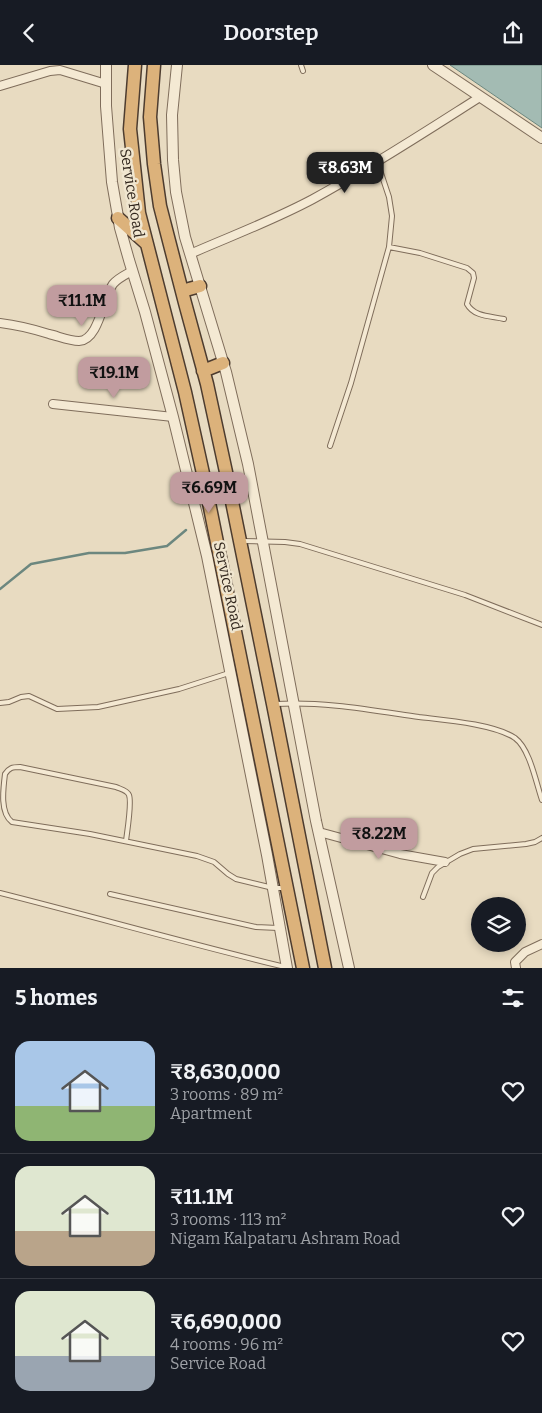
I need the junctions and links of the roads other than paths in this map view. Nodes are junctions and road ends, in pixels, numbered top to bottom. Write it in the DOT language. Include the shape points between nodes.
graph roads {
  1 [pos="106,65"];
  2 [pos="135,65"];
  3 [pos="154,65"];
  4 [pos="177,65"];
  5 [pos="301,65"];
  6 [pos="433,65"];
  7 [pos="59,68"];
  8 [pos="303,71"];
  9 [pos="106,84"];
  10 [pos="0,85"];
  11 [pos="480,97"];
  12 [pos="542,138"];
  13 [pos="377,161"];
  14 [pos="118,219"];
  15 [pos="147,244"];
  16 [pos="389,247"];
  17 [pos="190,254"];
  18 [pos="132,271"];
  19 [pos="200,286"];
  20 [pos="182,291"];
  21 [pos="504,319"];
  22 [pos="0,323"];
  23 [pos="223,363"];
  24 [pos="203,371"];
  25 [pos="53,404"];
  26 [pos="173,417"];
  27 [pos="330,446"];
  28 [pos="240,541"];
  29 [pos="263,541"];
  30 [pos="542,625"];
  31 [pos="231,672"];
  32 [pos="0,703"];
  33 [pos="293,703"];
  34 [pos="273,704"];
  35 [pos="244,709"];
  36 [pos="542,800"];
  37 [pos="319,832"];
  38 [pos="542,837"];
  39 [pos="126,841"];
  40 [pos="445,862"];
  41 [pos="273,888"];
  42 [pos="287,888"];
  43 [pos="0,893"];
  44 [pos="110,894"];
  45 [pos="423,897"];
  46 [pos="280,929"];
  47 [pos="542,944"];
  48 [pos="287,968"];
  49 [pos="303,968"];
  50 [pos="325,968"];
  51 [pos="349,968"];
  52 [pos="516,968"];
  1 -- 9 [label="street, Service Road"];
  2 -- 15 [label="highway" via="130,129 139,213"];
  3 -- 20 [label="highway" via="150,117 154,164 160,207"];
  4 -- 17 [label="street" via="172,115 173,160 176,192"];
  5 -- 8 [label="lane"];
  6 -- 11 [label="street"];
  7 -- 9 [label="street"];
  7 -- 10 [label="street"];
  9 -- 14 [label="street, Service Road" via="112,183"];
  11 -- 12 [label="street"];
  11 -- 13 [label="street"];
  13 -- 16 [label="lane" via="392,216"];
  13 -- 17 [label="street" via="288,212"];
  14 -- 15 [label="highway"];
  14 -- 18 [label="street, Service Road"];
  15 -- 35 [label="highway" via="204,478"];
  16 -- 21 [label="lane" via="467,268 474,278 467,304 470,309 477,314"];
  16 -- 27 [label="lane"];
  17 -- 19 [label="street"];
  18 -- 22 [label="street" via="113,284 93,332 85,339 67,339"];
  18 -- 26 [label="street, Service Road"];
  19 -- 20 [label="highway"];
  19 -- 23 [label="street"];
  20 -- 24 [label="highway"];
  23 -- 24 [label="highway"];
  23 -- 29 [label="street"];
  24 -- 28 [label="highway"];
  25 -- 26 [label="street"];
  26 -- 31 [label="street, Service Road"];
  28 -- 29 [label="lane"];
  28 -- 34 [label="highway"];
  29 -- 30 [label="lane" via="300,545 465,595"];
  29 -- 33 [label="street"];
  31 -- 32 [label="lane" via="179,689 98,707 57,709 29,696"];
  31 -- 35 [label="street, Service Road"];
  33 -- 34 [label="lane"];
  33 -- 36 [label="lane" via="459,722 501,731 516,739 525,751"];
  33 -- 37 [label="street"];
  34 -- 50 [label="highway"];
  35 -- 41 [label="street, Service Road"];
  35 -- 42 [label="highway"];
  37 -- 40 [label="street" via="400,854"];
  37 -- 51 [label="street"];
  38 -- 40 [label="lane" via="526,844 466,851"];
  39 -- 39 [label="lane" via="6,819 1,809 7,769 20,767 126,791 130,796"];
  39 -- 41 [label="lane" via="197,856 214,862 236,879"];
  40 -- 45 [label="lane" via="432,873"];
  41 -- 42 [label="lane"];
  41 -- 46 [label="street, Service Road"];
  42 -- 49 [label="highway"];
  43 -- 48 [label="lane"];
  44 -- 46 [label="lane" via="256,927"];
  46 -- 48 [label="street, Service Road"];
  47 -- 52 [label="street" via="515,961"];
}
